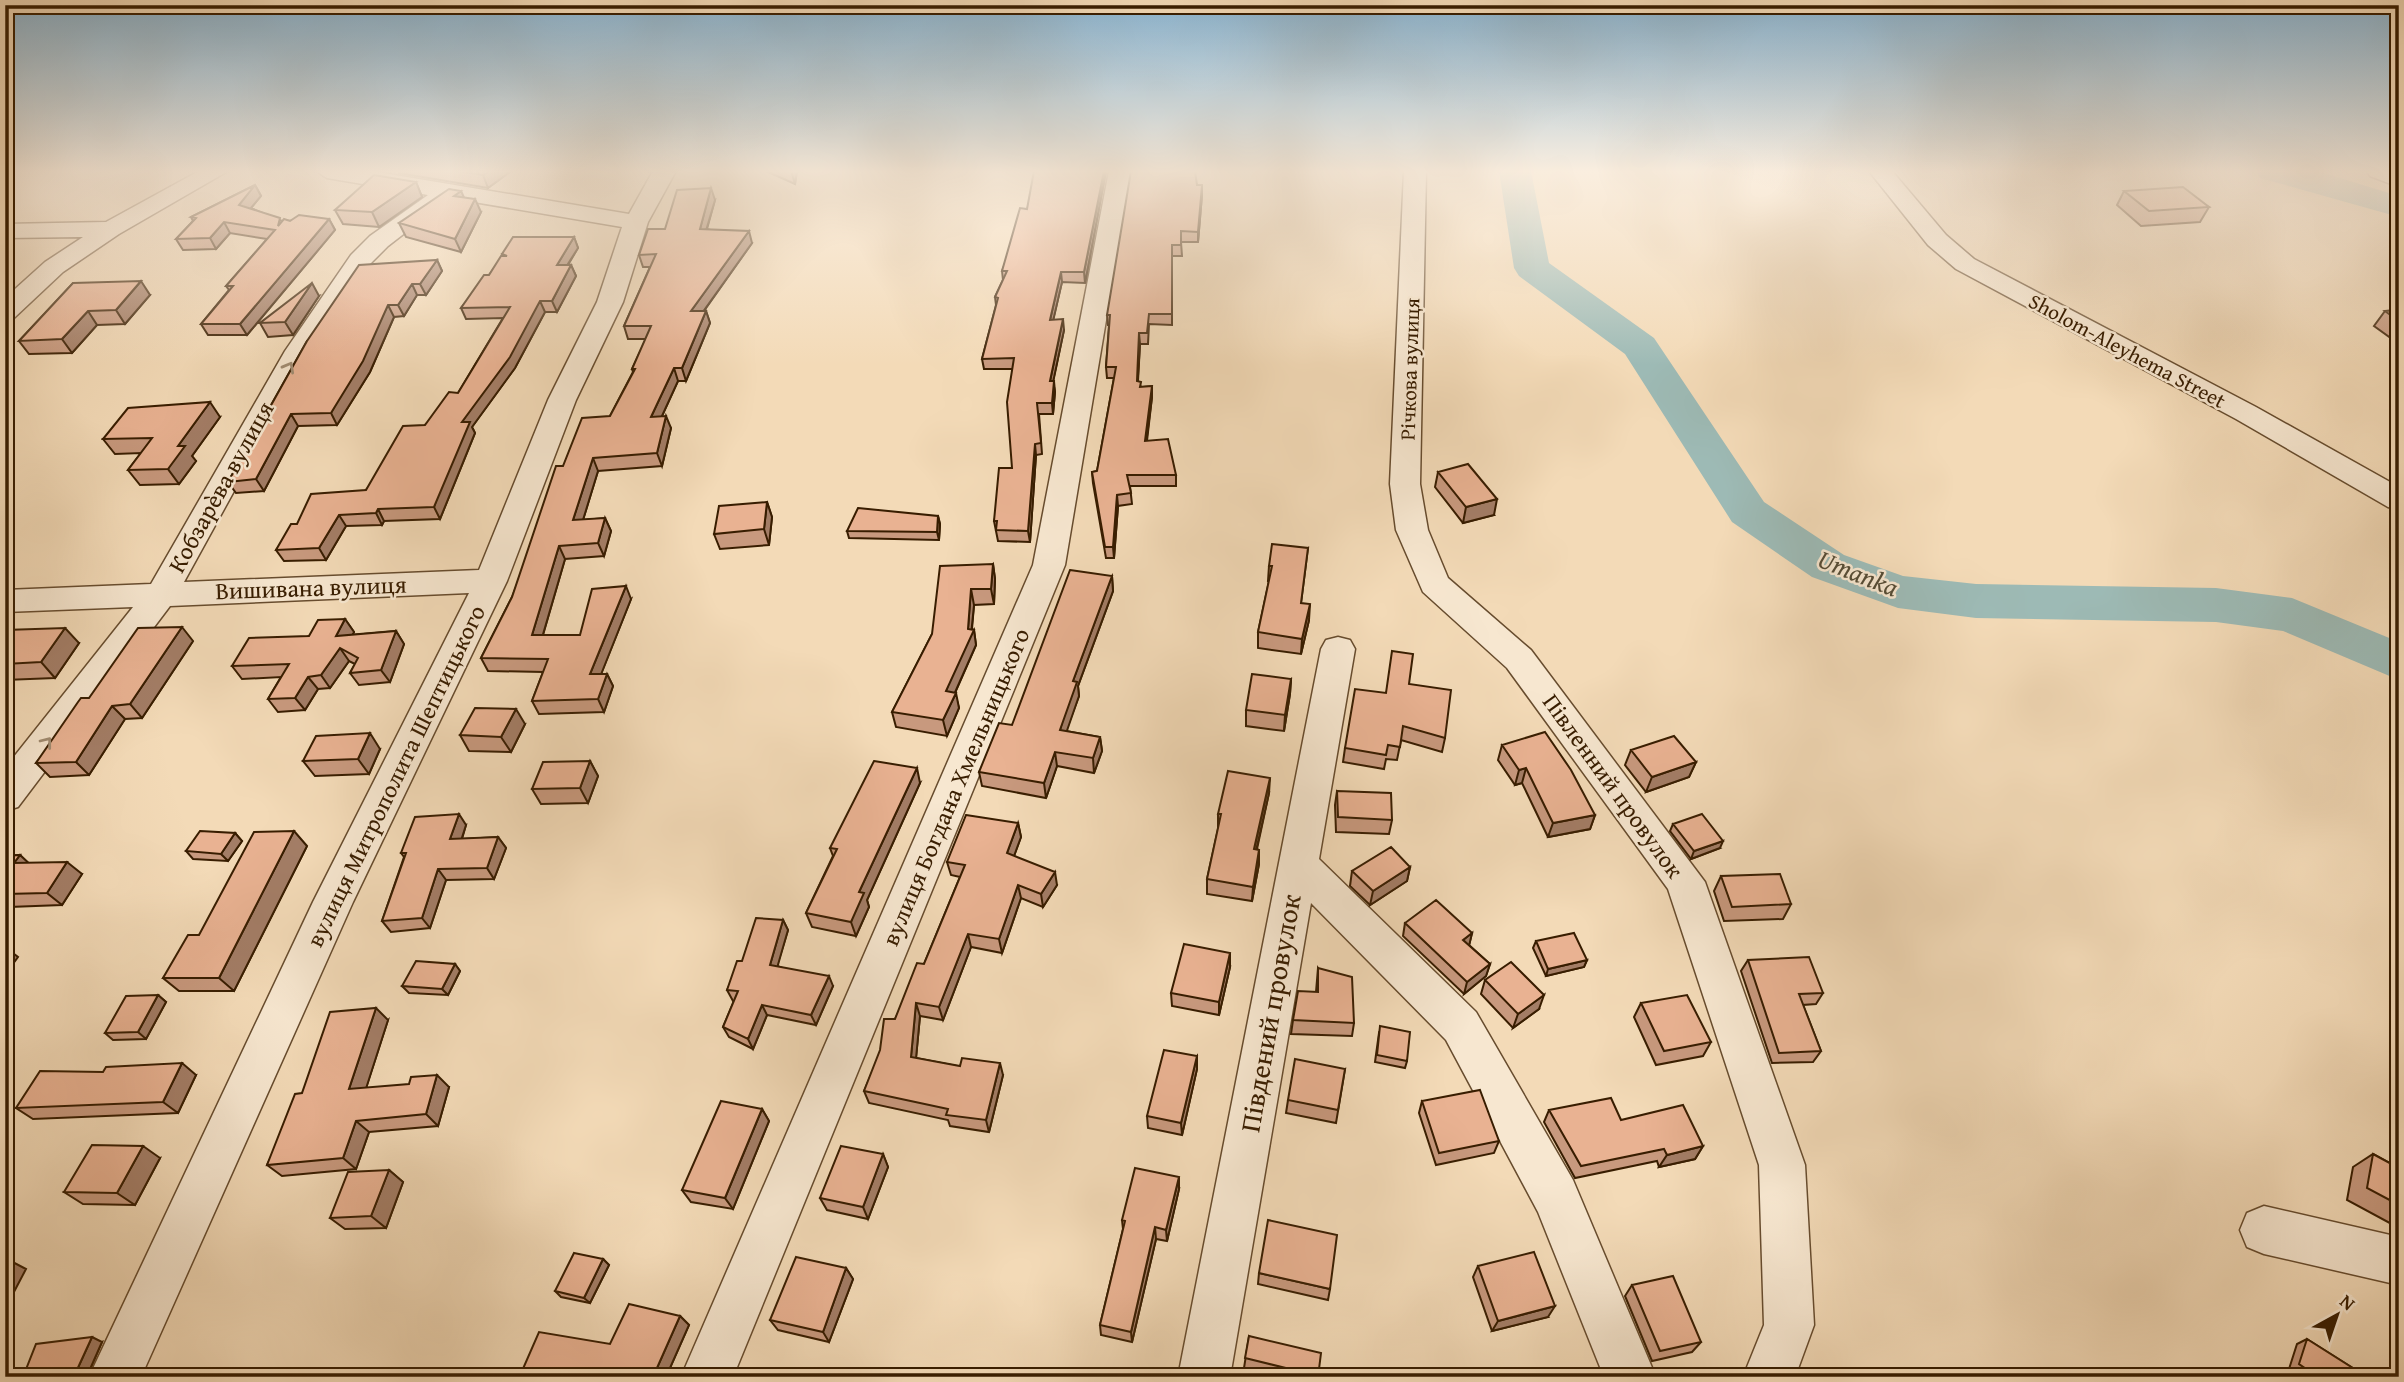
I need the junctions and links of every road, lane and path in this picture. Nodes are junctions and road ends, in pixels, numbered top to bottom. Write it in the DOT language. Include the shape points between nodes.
graph roads {
  1 [pos="101,235"];
  2 [pos="387,235"];
  3 [pos="632,235"];
  4 [pos="1108,235"];
  5 [pos="1411,235"];
  6 [pos="1933,235"];
  7 [pos="5,312"];
  8 [pos="1405,484"];
  9 [pos="2399,500"];
  10 [pos="491,581"];
  11 [pos="162,593"];
  12 [pos="5,601"];
  13 [pos="1338,649"];
  14 [pos="5,796"];
  15 [pos="1297,863"];
  16 [pos="2264,1230"];
  17 [pos="2399,1261"];
  18 [pos="115,1377"];
  19 [pos="707,1377"];
  20 [pos="1204,1377"];
  21 [pos="1630,1377"];
  22 [pos="1769,1377"];
  1 -- 7 [label="street" via="54,267"];
  11 -- 2 [label="street, Кобзарèва вулиця, one-way" via="298,351 360,260"];
  3 -- 10 [label="street, вулиця Митрополита Шептицького" via="610,302 562,400"];
  4 -- 19 [label="street, вулиця Богдана Хмельницького" via="1049,565"];
  5 -- 8 [label="street, Річкова вулиця"];
  6 -- 9 [label="street, Sholom-Aleyhema Street" via="1965,264"];
  8 -- 22 [label="street, Півленний провулок" via="1412,530 1434,584 1519,659 1685,882 1782,1165 1788,1325"];
  10 -- 11 [label="street, Вишивана вулиця"];
  10 -- 18 [label="street, вулиця Митрополита Шептицького" via="333,902"];
  11 -- 12 [label="street, Вишивана вулиця"];
  14 -- 11 [label="street, Кобзарèва вулиця, one-way"];
  13 -- 15 [label="street, Південий провулок"];
  15 -- 20 [label="street, Південий провулок"];
  15 -- 21 [label="street" via="1461,1026 1556,1197"];
  16 -- 17 [label="street"];
}
